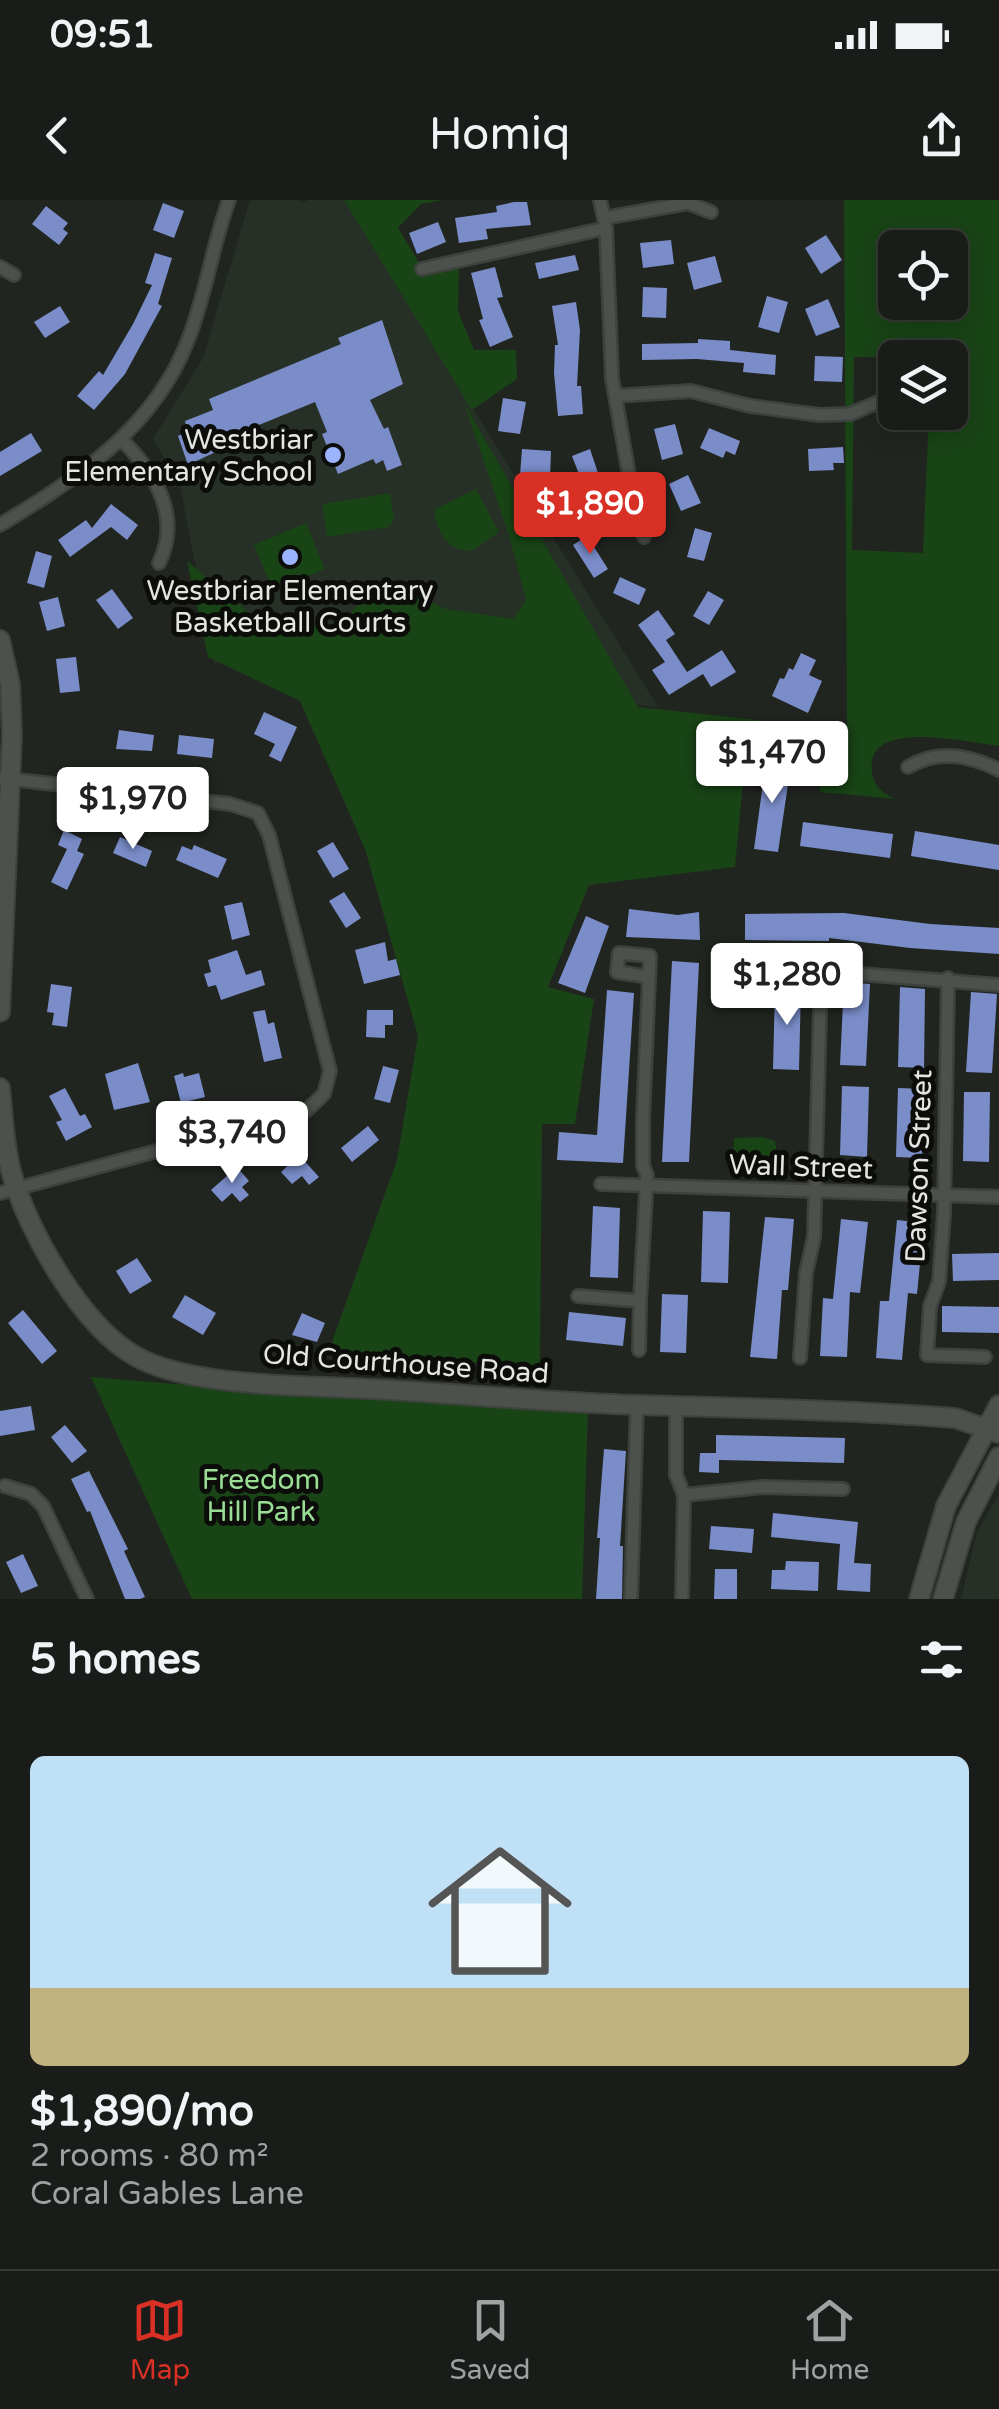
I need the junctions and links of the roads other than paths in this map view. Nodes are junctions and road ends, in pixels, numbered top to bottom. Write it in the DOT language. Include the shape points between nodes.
graph roads {
  1 [pos="229,200"];
  2 [pos="600,200"];
  3 [pos="710,212"];
  4 [pos="605,223"];
  5 [pos="0,267"];
  6 [pos="422,270"];
  7 [pos="14,275"];
  8 [pos="615,396"];
  9 [pos="878,401"];
  10 [pos="122,440"];
  11 [pos="0,525"];
  12 [pos="644,537"];
  13 [pos="159,563"];
  14 [pos="0,640"];
  15 [pos="908,767"];
  16 [pos="999,770"];
  17 [pos="4,779"];
  18 [pos="742,970"];
  19 [pos="821,970"];
  20 [pos="649,976"];
  21 [pos="948,978"];
  22 [pos="999,984"];
  23 [pos="0,1012"];
  24 [pos="0,1088"];
  25 [pos="601,1184"];
  26 [pos="646,1186"];
  27 [pos="8,1190"];
  28 [pos="814,1191"];
  29 [pos="943,1196"];
  30 [pos="999,1197"];
  31 [pos="578,1296"];
  32 [pos="640,1301"];
  33 [pos="640,1350"];
  34 [pos="984,1357"];
  35 [pos="800,1358"];
  36 [pos="637,1405"];
  37 [pos="676,1405"];
  38 [pos="999,1405"];
  39 [pos="993,1430"];
  40 [pos="999,1458"];
  41 [pos="5,1486"];
  42 [pos="843,1489"];
  43 [pos="684,1496"];
  44 [pos="86,1599"];
  45 [pos="631,1599"];
  46 [pos="682,1599"];
  47 [pos="919,1599"];
  48 [pos="943,1599"];
  1 -- 10 [label="street" via="183,353"];
  2 -- 4 [label="street"];
  3 -- 4 [label="street" via="688,203"];
  4 -- 6 [label="street"];
  4 -- 8 [label="street"];
  5 -- 7 [label="street"];
  8 -- 9 [label="street" via="691,391 820,415 850,414"];
  8 -- 12 [label="street" via="632,515"];
  10 -- 11 [label="street"];
  10 -- 13 [label="street" via="161,492 168,527"];
  14 -- 17 [label="street" via="12,708"];
  15 -- 16 [label="street" via="947,754"];
  17 -- 23 [label="street"];
  17 -- 27 [label="street" via="230,804 258,813 330,1071 324,1094 306,1111"];
  18 -- 19 [label="street"];
  19 -- 21 [label="street"];
  19 -- 28 [label="street"];
  20 -- 20 [label="street" via="650,956 619,952 617,972"];
  20 -- 26 [label="street"];
  21 -- 22 [label="street"];
  21 -- 29 [label="street, Dawson Street"];
  24 -- 27 [label="street, Old Courthouse Road"];
  25 -- 26 [label="street, Wall Street"];
  26 -- 28 [label="street, Wall Street"];
  26 -- 32 [label="street"];
  27 -- 36 [label="street, Old Courthouse Road" via="89,1318 154,1365 231,1380"];
  28 -- 29 [label="street, Wall Street"];
  28 -- 35 [label="street"];
  29 -- 30 [label="street, Wall Street"];
  29 -- 34 [label="street, Dawson Street" via="927,1355"];
  31 -- 32 [label="street"];
  32 -- 33 [label="street"];
  36 -- 37 [label="street, Old Courthouse Road"];
  36 -- 45 [label="street"];
  37 -- 39 [label="street, Old Courthouse Road" via="955,1418"];
  37 -- 43 [label="street" via="676,1474"];
  38 -- 39 [label="street"];
  39 -- 47 [label="street" via="946,1506"];
  40 -- 48 [label="street" via="966,1522"];
  41 -- 44 [label="street" via="31,1494 42,1506"];
  42 -- 43 [label="street"];
  43 -- 46 [label="street"];
}
